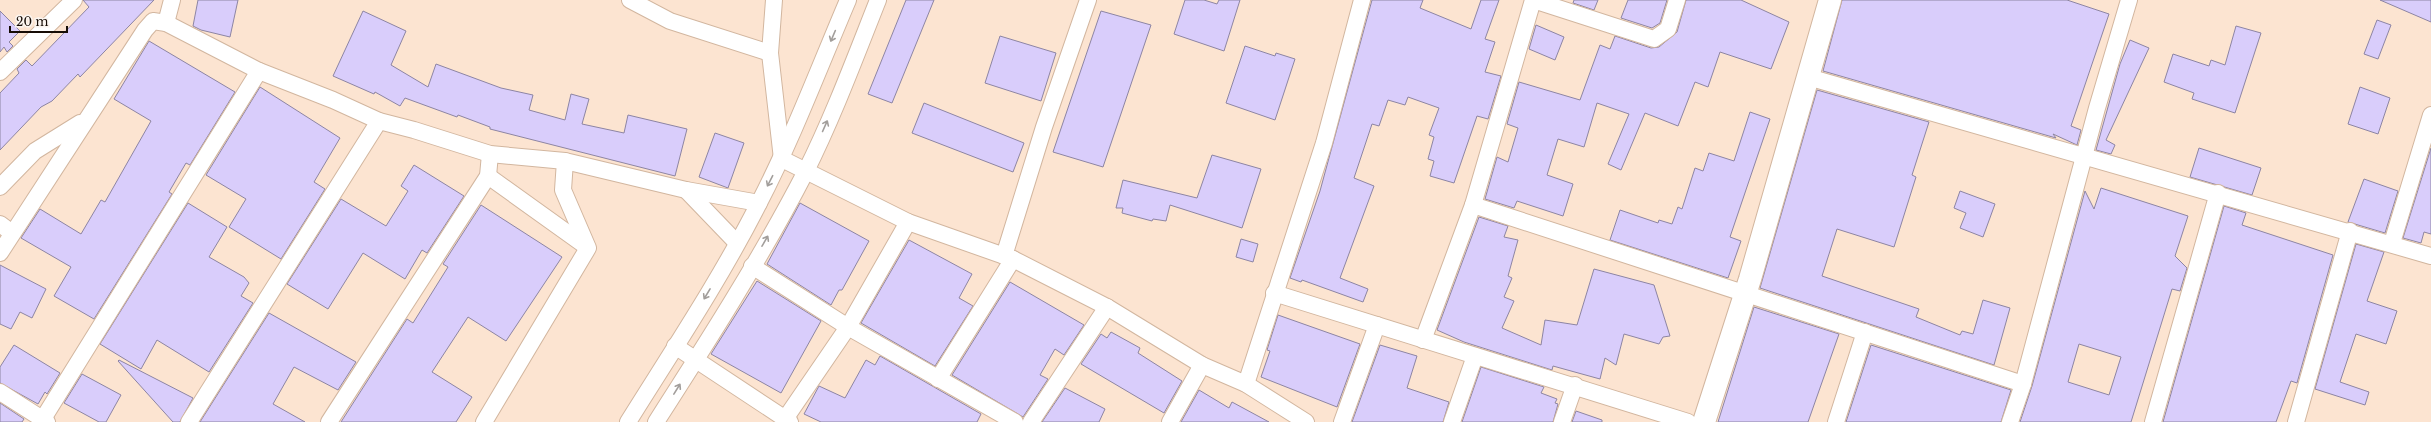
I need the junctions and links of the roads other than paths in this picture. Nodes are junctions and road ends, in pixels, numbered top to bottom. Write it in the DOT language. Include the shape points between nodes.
graph roads {
  1 [pos="74,0"];
  2 [pos="172,0"];
  3 [pos="630,0"];
  4 [pos="774,0"];
  5 [pos="848,0"];
  6 [pos="878,0"];
  7 [pos="1088,0"];
  8 [pos="1362,0"];
  9 [pos="1533,0"];
  10 [pos="1677,0"];
  11 [pos="1830,0"];
  12 [pos="2129,0"];
  13 [pos="166,23"];
  14 [pos="770,53"];
  15 [pos="259,71"];
  16 [pos="0,72"];
  17 [pos="1808,77"];
  18 [pos="2431,114"];
  19 [pos="379,121"];
  20 [pos="84,122"];
  21 [pos="490,154"];
  22 [pos="2085,155"];
  23 [pos="782,158"];
  24 [pos="565,161"];
  25 [pos="805,172"];
  26 [pos="488,176"];
  27 [pos="0,186"];
  28 [pos="686,190"];
  29 [pos="2218,193"];
  30 [pos="759,203"];
  31 [pos="1473,205"];
  32 [pos="908,222"];
  33 [pos="6,228"];
  34 [pos="2350,231"];
  35 [pos="737,243"];
  36 [pos="2392,243"];
  37 [pos="588,248"];
  38 [pos="0,252"];
  39 [pos="2431,256"];
  40 [pos="1008,258"];
  41 [pos="752,266"];
  42 [pos="1274,292"];
  43 [pos="1746,292"];
  44 [pos="1107,307"];
  45 [pos="1377,325"];
  46 [pos="848,327"];
  47 [pos="1865,332"];
  48 [pos="1423,340"];
  49 [pos="675,346"];
  50 [pos="1475,356"];
  51 [pos="695,360"];
  52 [pos="1202,365"];
  53 [pos="938,379"];
  54 [pos="1246,384"];
  55 [pos="2023,384"];
  56 [pos="1575,385"];
  57 [pos="0,392"];
  58 [pos="788,420"];
  59 [pos="43,421"];
  60 [pos="1300,421"];
  61 [pos="189,422"];
  62 [pos="329,422"];
  63 [pos="484,422"];
  64 [pos="628,422"];
  65 [pos="656,422"];
  66 [pos="1015,422"];
  67 [pos="1032,422"];
  68 [pos="1170,422"];
  69 [pos="1342,422"];
  70 [pos="1452,422"];
  71 [pos="1562,422"];
  72 [pos="1688,422"];
  73 [pos="1704,422"];
  74 [pos="1836,422"];
  75 [pos="2010,422"];
  76 [pos="2153,422"];
  77 [pos="2296,422"];
  1 -- 16 [label="street"];
  2 -- 13 [label="street"];
  3 -- 14 [label="street" via="670,21"];
  4 -- 14 [label="street"];
  5 -- 23 [label="street, one-way"];
  25 -- 6 [label="street, one-way" via="848,76"];
  7 -- 40 [label="street" via="1044,127"];
  8 -- 42 [label="street" via="1324,143"];
  9 -- 10 [label="street" via="1654,39 1668,29"];
  9 -- 31 [label="street"];
  11 -- 17 [label="main road"];
  12 -- 22 [label="street"];
  13 -- 15 [label="street"];
  13 -- 20 [label="street" via="153,21 145,30"];
  14 -- 23 [label="street"];
  15 -- 19 [label="street"];
  15 -- 59 [label="street"];
  17 -- 22 [label="street"];
  17 -- 43 [label="main road"];
  18 -- 36 [label="street"];
  19 -- 21 [label="street"];
  19 -- 61 [label="street"];
  20 -- 27 [label="street" via="35,151"];
  20 -- 33 [label="street"];
  21 -- 24 [label="street"];
  21 -- 26 [label="street"];
  22 -- 29 [label="street"];
  22 -- 55 [label="street"];
  23 -- 25 [label="street"];
  23 -- 30 [label="street, one-way"];
  24 -- 28 [label="street"];
  24 -- 37 [label="street" via="563,190"];
  25 -- 32 [label="street"];
  41 -- 25 [label="street, one-way"];
  26 -- 37 [label="street"];
  26 -- 62 [label="street"];
  28 -- 30 [label="street"];
  28 -- 35 [label="street"];
  29 -- 34 [label="street"];
  29 -- 76 [label="street"];
  30 -- 35 [label="street"];
  31 -- 43 [label="street"];
  31 -- 48 [label="street"];
  32 -- 40 [label="street"];
  32 -- 46 [label="street"];
  33 -- 38 [label="street"];
  34 -- 36 [label="street"];
  34 -- 77 [label="street"];
  35 -- 49 [label="street, one-way"];
  36 -- 39 [label="street"];
  37 -- 63 [label="street"];
  40 -- 44 [label="street"];
  40 -- 53 [label="street"];
  41 -- 46 [label="street"];
  41 -- 51 [label="street"];
  42 -- 45 [label="street"];
  42 -- 54 [label="street"];
  43 -- 47 [label="street"];
  43 -- 73 [label="main road"];
  44 -- 52 [label="street"];
  44 -- 67 [label="street"];
  45 -- 48 [label="street"];
  45 -- 69 [label="street"];
  46 -- 53 [label="street"];
  46 -- 58 [label="street"];
  47 -- 55 [label="street"];
  47 -- 74 [label="street"];
  48 -- 50 [label="street"];
  49 -- 51 [label="street"];
  49 -- 64 [label="street"];
  50 -- 56 [label="street"];
  50 -- 70 [label="street"];
  51 -- 58 [label="street"];
  65 -- 51 [label="street, one-way"];
  52 -- 54 [label="street"];
  52 -- 68 [label="street"];
  53 -- 66 [label="street"];
  54 -- 60 [label="street"];
  55 -- 75 [label="street"];
  56 -- 71 [label="street"];
  56 -- 72 [label="street"];
  57 -- 59 [label="street"];
}
